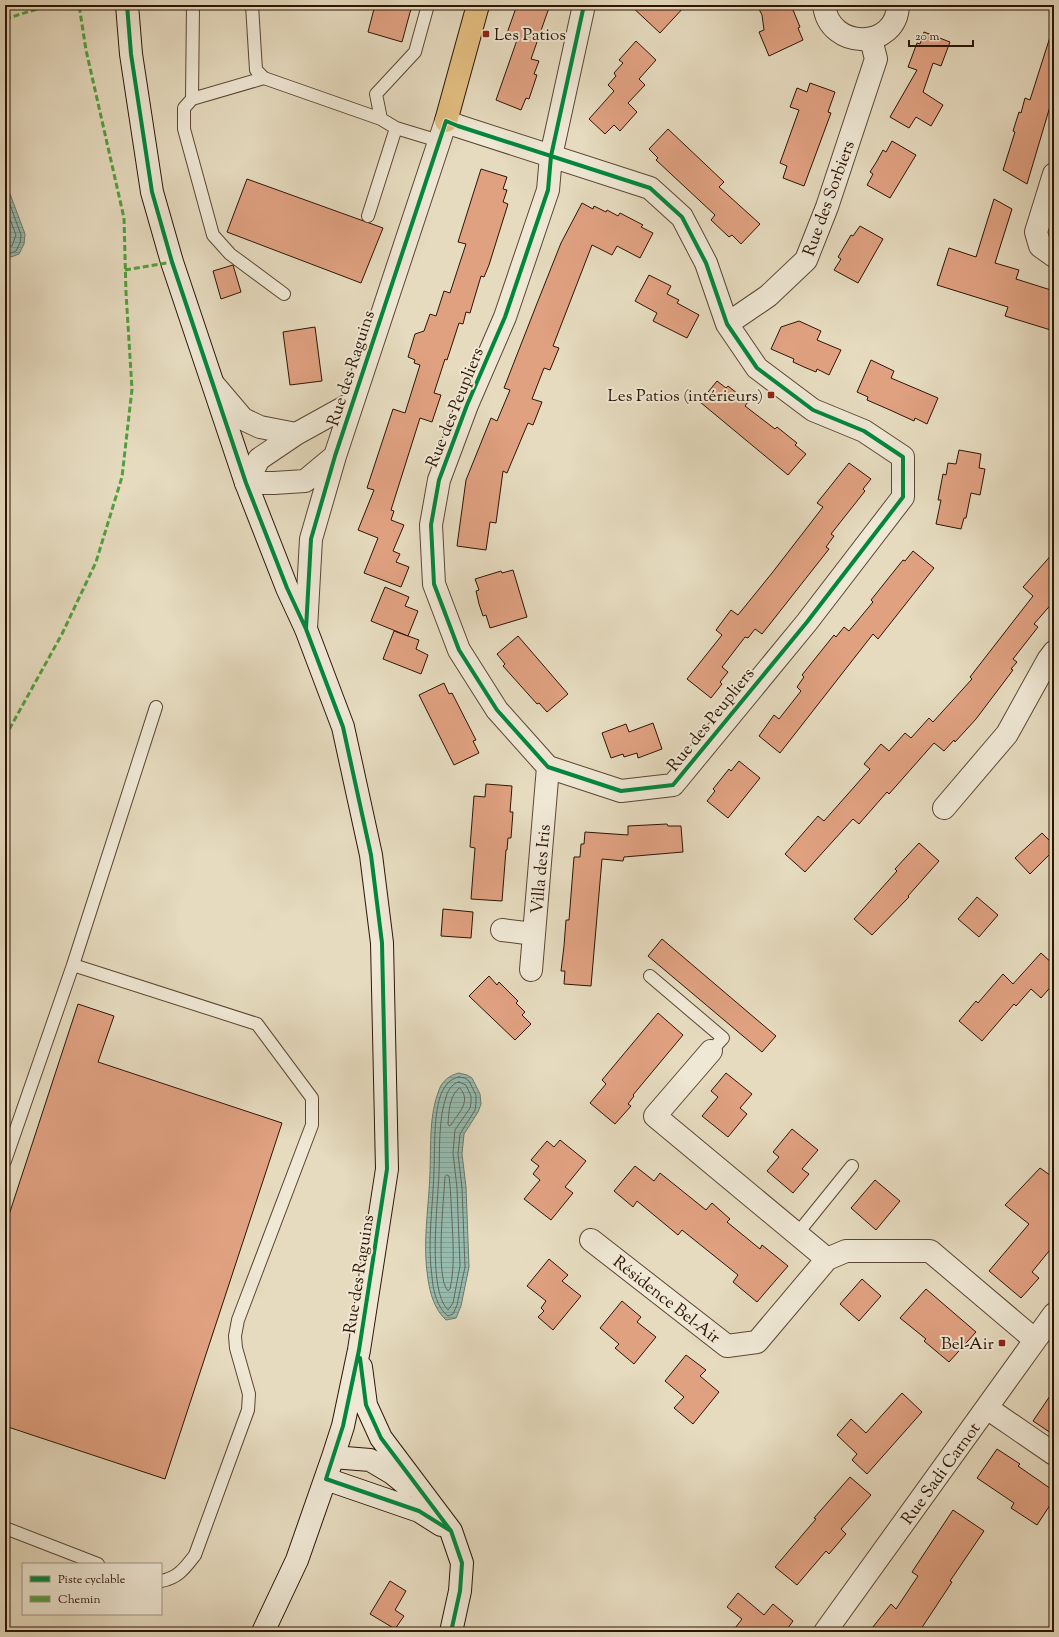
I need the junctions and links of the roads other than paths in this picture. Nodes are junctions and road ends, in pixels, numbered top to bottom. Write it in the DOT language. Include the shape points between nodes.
graph roads {
  1 [pos="127,5"];
  2 [pos="193,5"];
  3 [pos="252,5"];
  4 [pos="428,5"];
  5 [pos="478,5"];
  6 [pos="584,5"];
  7 [pos="824,5"];
  8 [pos="898,5"];
  9 [pos="871,39"];
  10 [pos="264,78"];
  11 [pos="192,99"];
  12 [pos="381,119"];
  13 [pos="396,128"];
  14 [pos="442,131"];
  15 [pos="552,156"];
  16 [pos="1054,174"];
  17 [pos="368,216"];
  18 [pos="1054,256"];
  19 [pos="284,294"];
  20 [pos="727,324"];
  21 [pos="215,386"];
  22 [pos="352,403"];
  23 [pos="296,434"];
  24 [pos="335,456"];
  25 [pos="246,482"];
  26 [pos="306,629"];
  27 [pos="1054,652"];
  28 [pos="156,707"];
  29 [pos="548,767"];
  30 [pos="944,808"];
  31 [pos="502,930"];
  32 [pos="534,934"];
  33 [pos="73,964"];
  34 [pos="531,970"];
  35 [pos="650,976"];
  36 [pos="711,1051"];
  37 [pos="5,1161"];
  38 [pos="852,1166"];
  39 [pos="797,1234"];
  40 [pos="591,1240"];
  41 [pos="827,1259"];
  42 [pos="1054,1314"];
  43 [pos="1035,1340"];
  44 [pos="359,1350"];
  45 [pos="987,1408"];
  46 [pos="1054,1454"];
  47 [pos="333,1457"];
  48 [pos="326,1479"];
  49 [pos="431,1504"];
  50 [pos="5,1528"];
  51 [pos="451,1531"];
  52 [pos="95,1563"];
  53 [pos="162,1581"];
  54 [pos="263,1632"];
  55 [pos="451,1632"];
  56 [pos="825,1632"];
  1 -- 21 [label="street, Rue des Raguins" via="131,54 152,192 172,262"];
  2 -- 11 [label="lane"];
  3 -- 10 [label="lane" via="256,70"];
  4 -- 12 [label="lane" via="415,52 376,94"];
  5 -- 14 [label="main road"];
  6 -- 15 [label="street"];
  7 -- 9 [label="street" via="827,17 840,34 860,40"];
  8 -- 9 [label="street" via="895,19 889,28"];
  9 -- 20 [label="street, Rue des Sorbiers" via="876,59 828,207 806,260 768,296"];
  10 -- 11 [label="lane"];
  10 -- 12 [label="lane"];
  11 -- 19 [label="lane" via="184,108 184,129 213,235 230,254"];
  12 -- 13 [label="lane"];
  13 -- 14 [label="lane"];
  13 -- 17 [label="lane"];
  14 -- 15 [label="street, Rue des Peupliers"];
  14 -- 22 [label="street, Rue des Raguins"];
  15 -- 20 [label="street, Rue des Peupliers" via="650,188 682,217 706,263"];
  15 -- 29 [label="street, Rue des Peupliers" via="548,190 505,317 467,405 439,480 431,524 434,584 459,650 497,710"];
  16 -- 18 [label="street" via="1036,232 1040,246"];
  20 -- 29 [label="street, Rue des Peupliers" via="757,368 800,401 813,410 864,431 904,457 904,497 807,622 673,785 621,791"];
  21 -- 23 [label="street" via="243,419 260,427"];
  21 -- 25 [label="street, Rue des Raguins"];
  22 -- 23 [label="street"];
  22 -- 24 [label="street, Rue des Raguins"];
  23 -- 25 [label="street" via="259,459"];
  24 -- 25 [label="street" via="305,481"];
  24 -- 26 [label="street, Rue des Raguins" via="311,538"];
  25 -- 26 [label="street, Rue des Raguins" via="287,588"];
  26 -- 44 [label="street, Rue des Raguins" via="343,727 371,855 382,943 387,1168"];
  27 -- 30 [label="street" via="1007,734"];
  28 -- 33 [label="lane"];
  29 -- 32 [label="street, Villa des Iris"];
  31 -- 32 [label="street"];
  32 -- 34 [label="street, Villa des Iris"];
  33 -- 37 [label="lane"];
  33 -- 53 [label="lane" via="257,1024 312,1098 312,1125 238,1320 236,1348 249,1394 248,1410 195,1554 185,1568 172,1579"];
  35 -- 36 [label="lane" via="723,1038"];
  36 -- 39 [label="street" via="655,1116"];
  38 -- 39 [label="lane"];
  39 -- 41 [label="street"];
  40 -- 41 [label="street, Résidence Bel-Air" via="727,1346 757,1342"];
  41 -- 43 [label="street, Résidence Bel-Air" via="846,1251 930,1251"];
  42 -- 43 [label="street, Rue Sadi Carnot"];
  43 -- 45 [label="street, Rue Sadi Carnot"];
  44 -- 47 [label="street, Rue des Raguins" via="343,1426"];
  44 -- 49 [label="street" via="366,1405 378,1432"];
  45 -- 46 [label="street"];
  45 -- 56 [label="street, Rue Sadi Carnot"];
  47 -- 48 [label="street, Rue des Raguins"];
  47 -- 49 [label="street" via="370,1460 392,1473"];
  48 -- 51 [label="street" via="419,1511"];
  48 -- 54 [label="street, Rue des Raguins" via="297,1560"];
  49 -- 51 [label="street"];
  50 -- 52 [label="lane"];
  51 -- 55 [label="street" via="462,1563 460,1591"];
}
